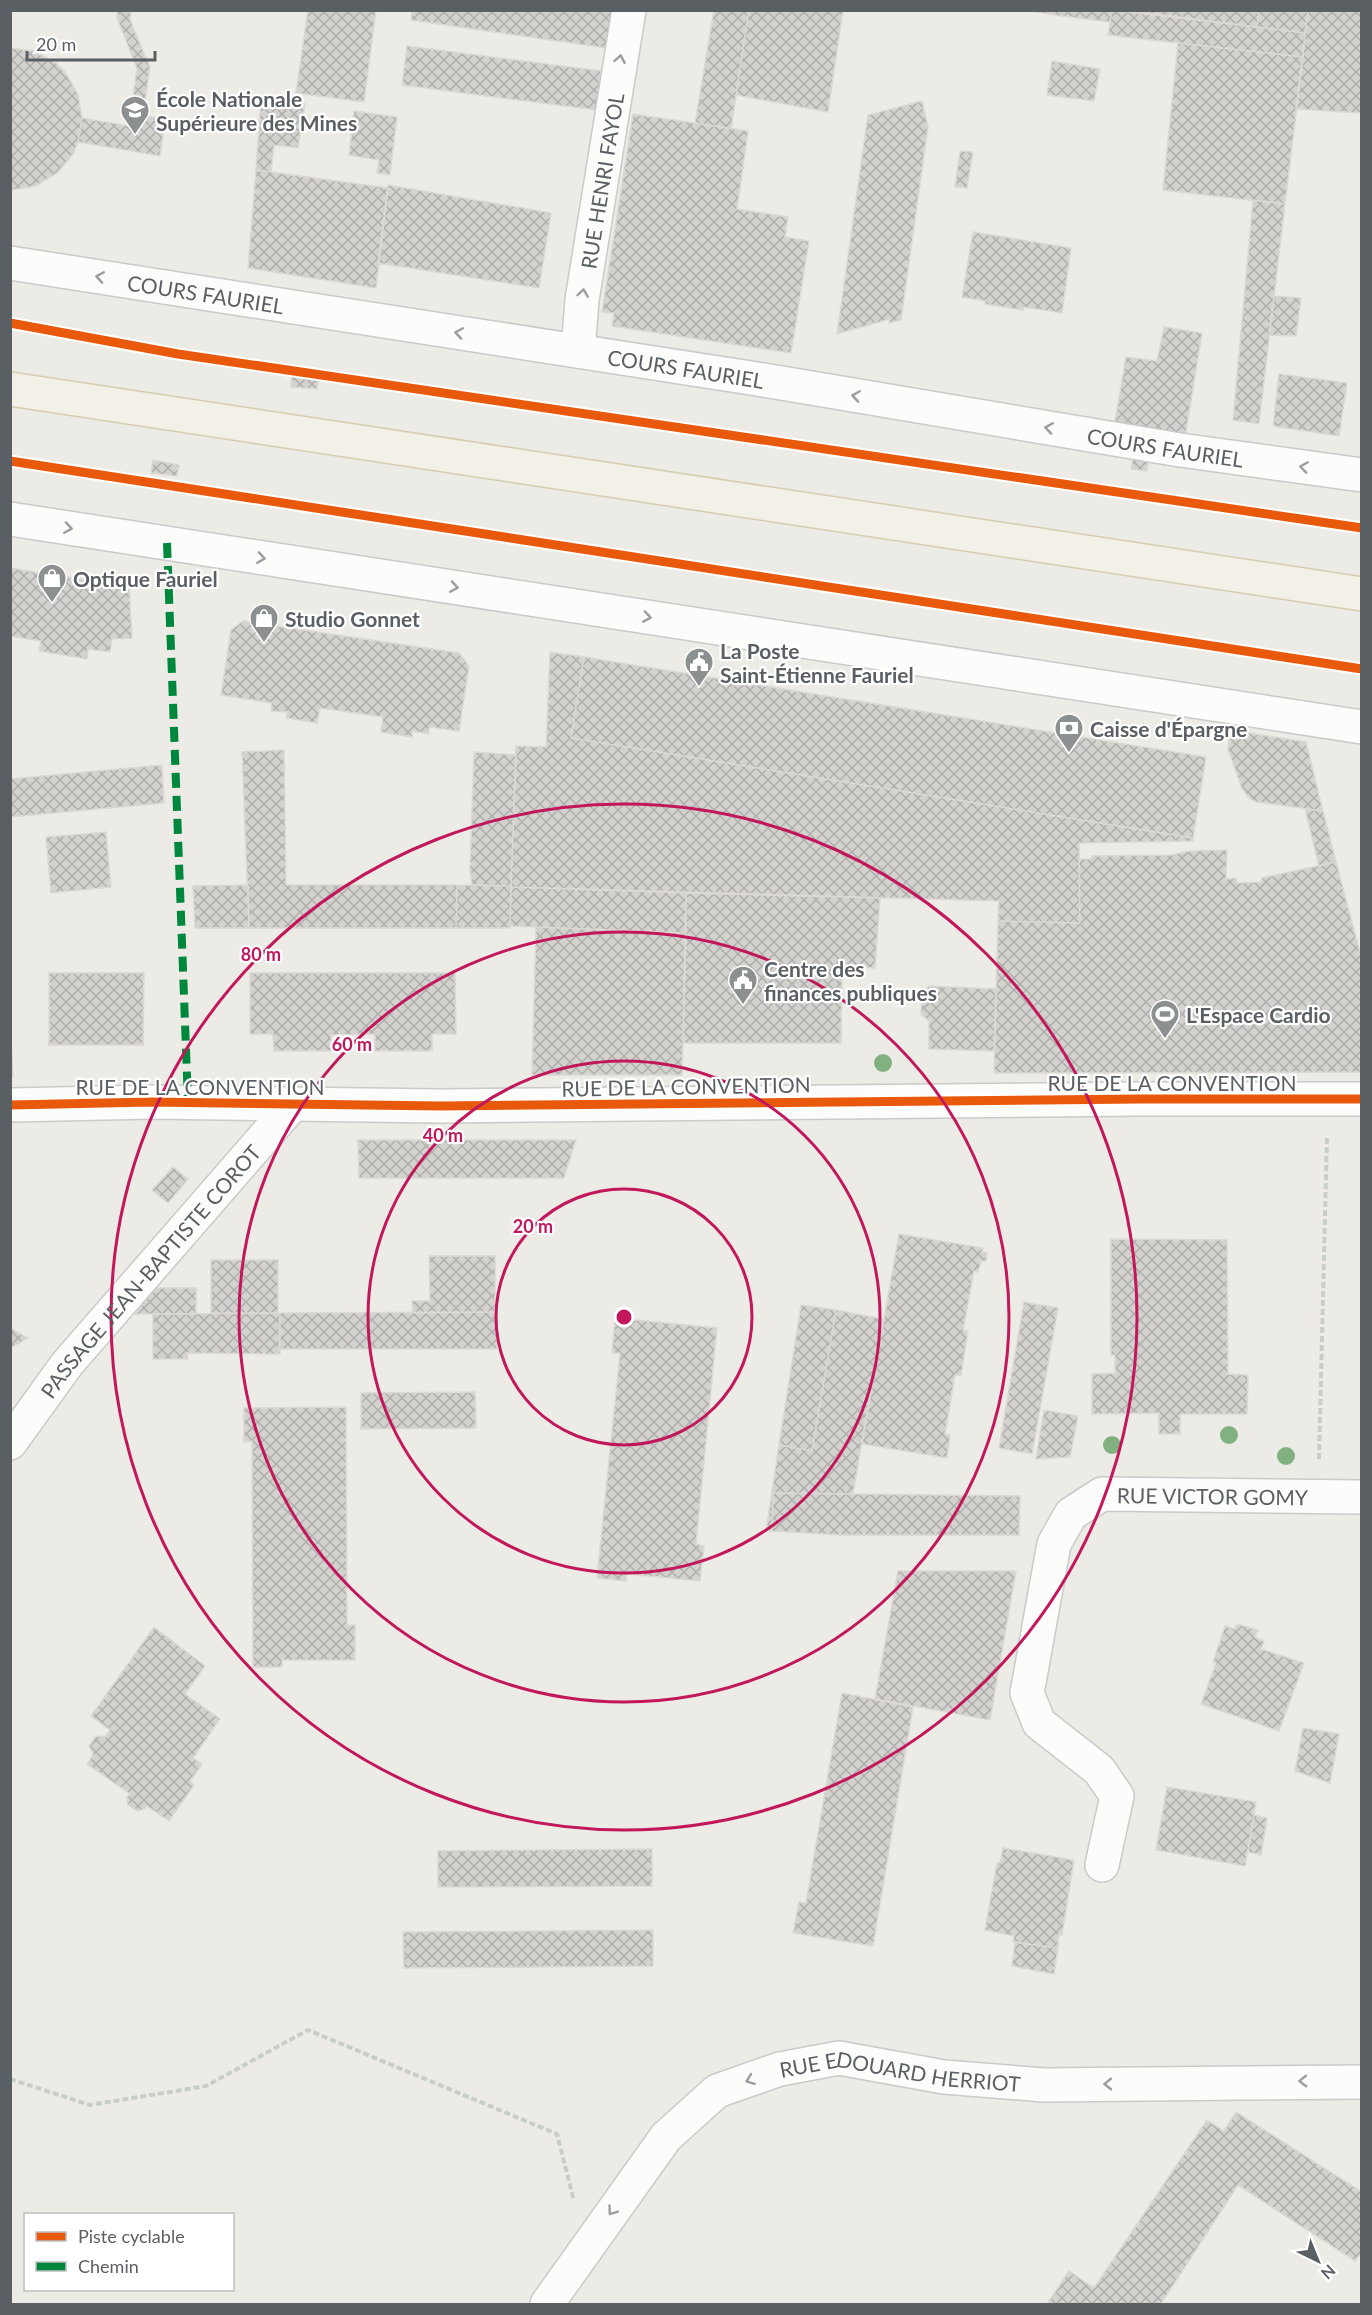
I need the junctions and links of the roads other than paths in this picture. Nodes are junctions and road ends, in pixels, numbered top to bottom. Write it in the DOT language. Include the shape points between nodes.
graph roads {
  1 [pos="629,10"];
  2 [pos="10,263"];
  3 [pos="578,351"];
  4 [pos="10,389"];
  5 [pos="1362,475"];
  6 [pos="10,519"];
  7 [pos="1362,594"];
  8 [pos="1362,727"];
  9 [pos="1362,1100"];
  10 [pos="293,1104"];
  11 [pos="10,1105"];
  12 [pos="10,1443"];
  13 [pos="1362,1497"];
  14 [pos="1102,1865"];
  15 [pos="1362,2082"];
  16 [pos="547,2304"];
  3 -- 1 [label="street, RUE HENRI FAYOL, one-way" via="582,300"];
  3 -- 2 [label="street, COURS FAURIEL, one-way"];
  5 -- 3 [label="street, COURS FAURIEL, one-way" via="1180,450"];
  4 -- 7 [label="main road"];
  6 -- 8 [label="street, one-way"];
  9 -- 10 [label="street, RUE DE LA CONVENTION"];
  10 -- 11 [label="street, RUE DE LA CONVENTION"];
  10 -- 12 [label="street, PASSAGE JEAN-BAPTISTE COROT" via="67,1364"];
  13 -- 14 [label="street, RUE VICTOR GOMY" via="1102,1494 1071,1514 1054,1544 1027,1693 1039,1723 1099,1770 1117,1797"];
  15 -- 16 [label="street, RUE EDOUARD HERRIOT, one-way" via="1044,2085 944,2077 839,2058 780,2069 717,2091 666,2137"];
}
